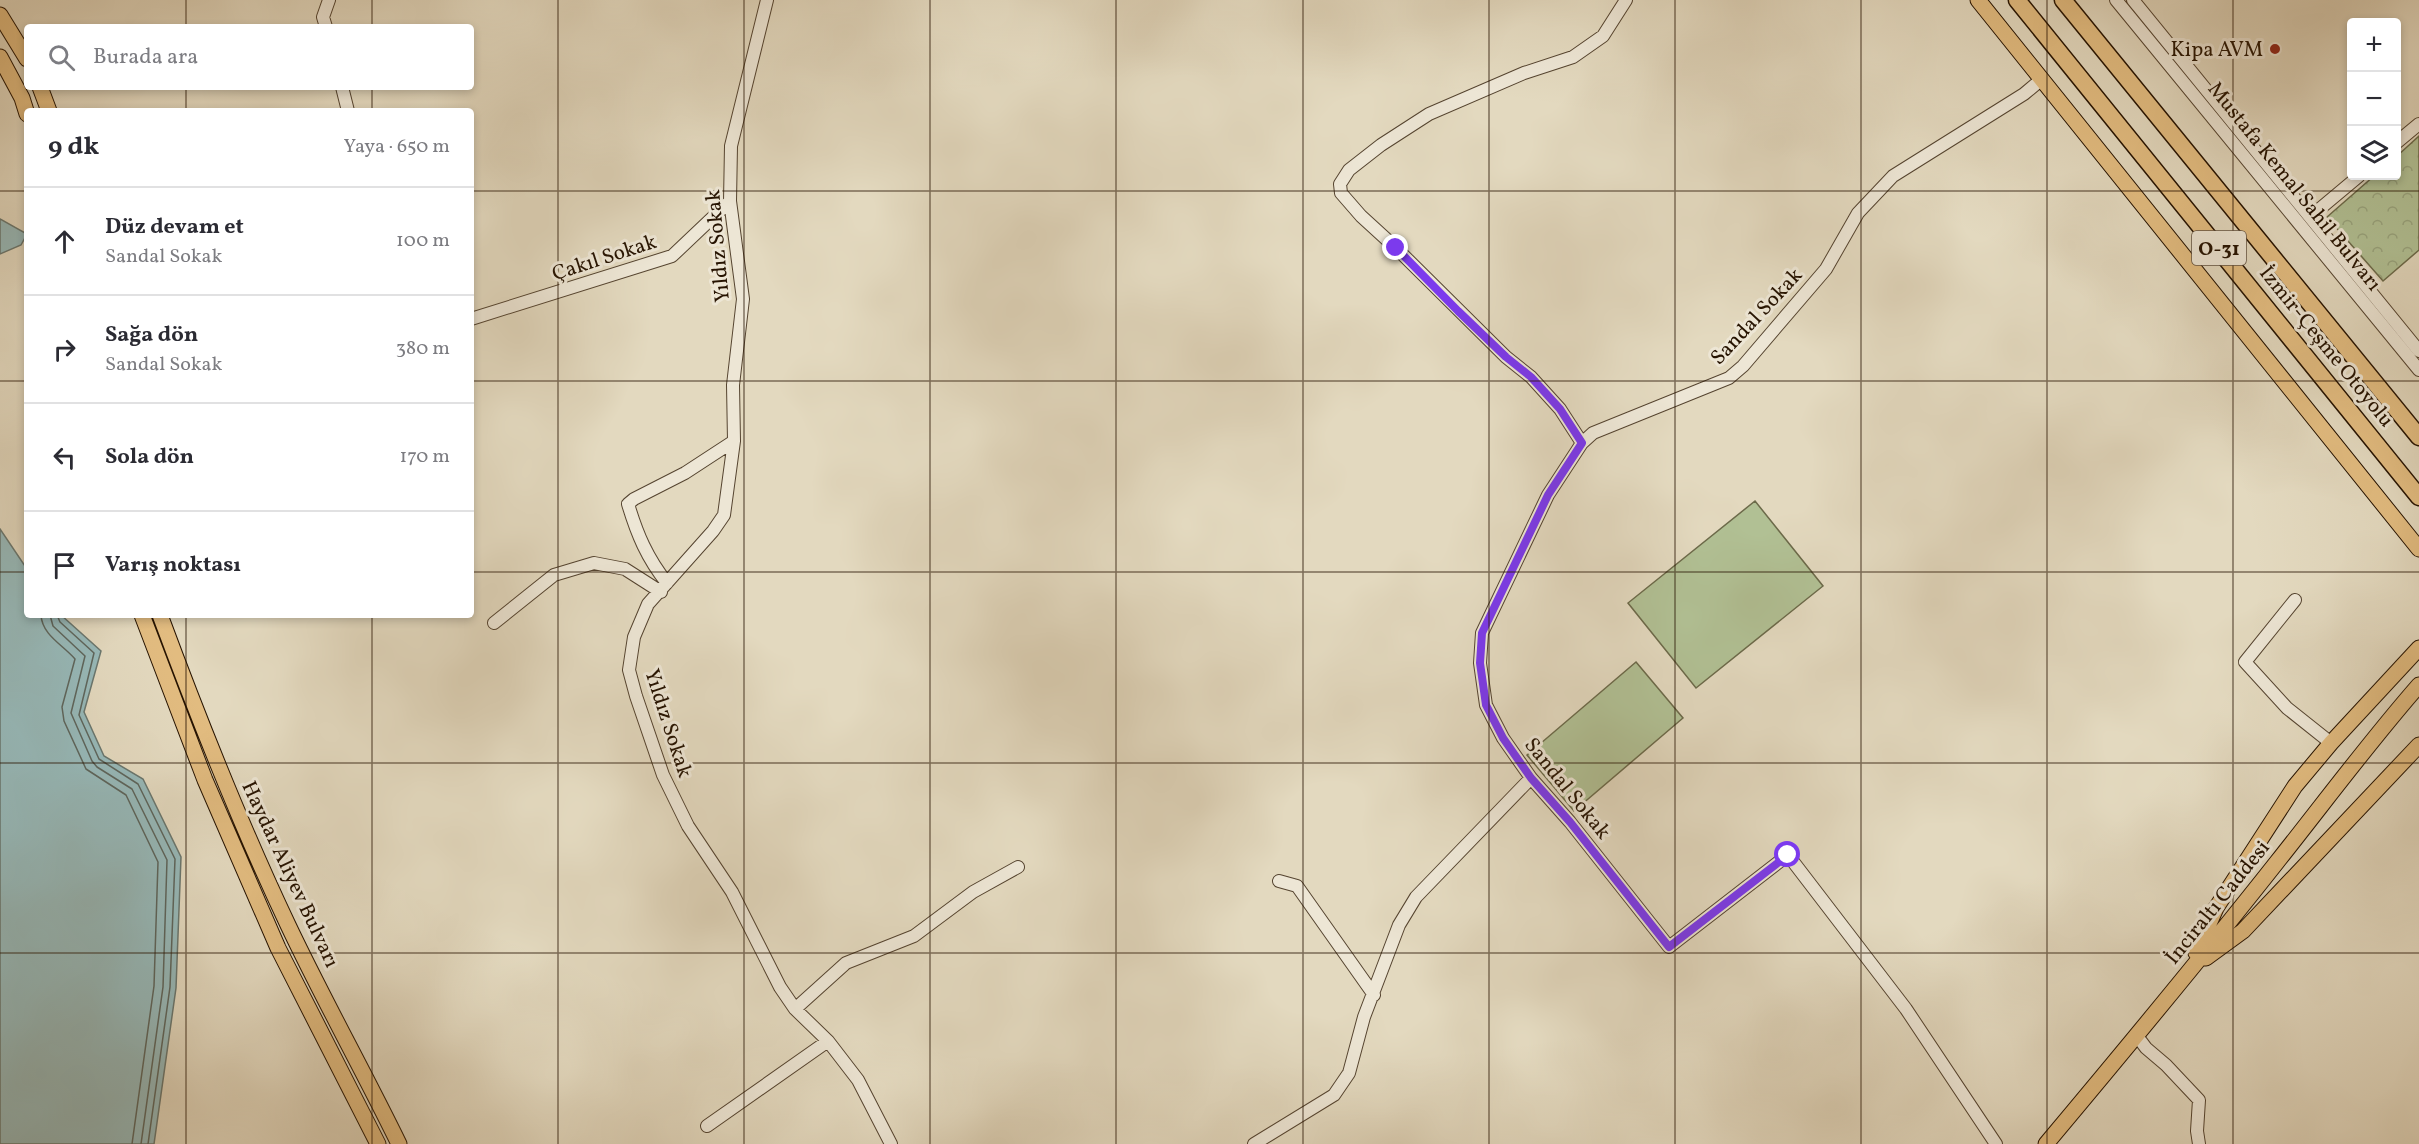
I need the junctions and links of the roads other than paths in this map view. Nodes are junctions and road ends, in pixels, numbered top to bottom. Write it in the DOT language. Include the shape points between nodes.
graph roads {
  1 [pos="329,0"];
  2 [pos="767,0"];
  3 [pos="1626,0"];
  4 [pos="1978,0"];
  5 [pos="2017,0"];
  6 [pos="2063,0"];
  7 [pos="2116,0"];
  8 [pos="2133,0"];
  9 [pos="0,15"];
  10 [pos="325,24"];
  11 [pos="24,54"];
  12 [pos="0,57"];
  13 [pos="2042,79"];
  14 [pos="41,90"];
  15 [pos="343,90"];
  16 [pos="25,108"];
  17 [pos="48,108"];
  18 [pos="347,108"];
  19 [pos="2419,124"];
  20 [pos="2401,140"];
  21 [pos="2354,180"];
  22 [pos="730,201"];
  23 [pos="2310,217"];
  24 [pos="474,318"];
  25 [pos="2419,351"];
  26 [pos="2419,370"];
  27 [pos="2419,436"];
  28 [pos="734,441"];
  29 [pos="1582,443"];
  30 [pos="2419,497"];
  31 [pos="2419,549"];
  32 [pos="664,587"];
  33 [pos="2295,600"];
  34 [pos="143,618"];
  35 [pos="161,618"];
  36 [pos="494,623"];
  37 [pos="2419,648"];
  38 [pos="2419,685"];
  39 [pos="2331,742"];
  40 [pos="2419,745"];
  41 [pos="1531,778"];
  42 [pos="1018,867"];
  43 [pos="1279,881"];
  44 [pos="2187,972"];
  45 [pos="1374,995"];
  46 [pos="795,1009"];
  47 [pos="2137,1036"];
  48 [pos="828,1041"];
  49 [pos="707,1126"];
  50 [pos="378,1144"];
  51 [pos="399,1144"];
  52 [pos="891,1144"];
  53 [pos="1254,1144"];
  54 [pos="1995,1144"];
  55 [pos="2046,1144"];
  56 [pos="2199,1144"];
  1 -- 10 [label="street" via="323,17"];
  2 -- 22 [label="street, Yıldız Sokak" via="731,147"];
  3 -- 29 [label="street" via="1603,36 1573,57 1524,73 1430,114 1381,145 1349,170 1340,184 1341,193 1361,216 1531,377 1560,409"];
  4 -- 13 [label="main road"];
  5 -- 30 [label="highway, İzmir-Çeşme Otoyolu / O-31"];
  6 -- 27 [label="highway, İzmir-Çeşme Otoyolu / O-31"];
  7 -- 26 [label="street, Mustafa Kemal Sahil Bulvarı"];
  8 -- 23 [label="street, Mustafa Kemal Sahil Bulvarı"];
  9 -- 11 [label="main road"];
  12 -- 16 [label="main road"];
  13 -- 29 [label="street, Sandal Sokak" via="1893,176 1858,213 1826,269 1729,378 1593,433"];
  13 -- 31 [label="main road"];
  14 -- 17 [label="main road"];
  15 -- 18 [label="street"];
  19 -- 20 [label="street"];
  21 -- 23 [label="street"];
  22 -- 24 [label="street, Çakıl Sokak" via="672,256"];
  22 -- 28 [label="street, Yıldız Sokak" via="743,299 732,385"];
  23 -- 25 [label="street, Mustafa Kemal Sahil Bulvarı"];
  28 -- 32 [label="street, Yıldız Sokak" via="724,515"];
  28 -- 32 [label="street" via="628,504 634,526"];
  29 -- 41 [label="street, Sandal Sokak" via="1548,495 1482,633 1480,663 1486,705"];
  32 -- 36 [label="street" via="626,569 594,563 554,575"];
  32 -- 46 [label="street, Yıldız Sokak" via="648,604 634,637 629,670 636,696 663,775 688,826 732,892"];
  33 -- 39 [label="street" via="2246,662 2287,708"];
  34 -- 50 [label="main road, Haydar Aliyev Bulvarı" via="205,780 278,948"];
  35 -- 51 [label="main road, Haydar Aliyev Bulvarı" via="262,868"];
  37 -- 39 [label="main road"];
  38 -- 44 [label="main road, İnciraltı Caddesi"];
  39 -- 44 [label="main road" via="2295,786 2216,908"];
  40 -- 44 [label="main road" via="2243,931"];
  41 -- 45 [label="street" via="1416,897 1399,925"];
  41 -- 54 [label="street, Sandal Sokak" via="1669,947 1788,855 1906,1010"];
  42 -- 46 [label="street" via="973,892 914,936 846,963"];
  43 -- 45 [label="street" via="1297,886"];
  44 -- 47 [label="main road, İnciraltı Caddesi"];
  45 -- 53 [label="street" via="1349,1073 1334,1095"];
  46 -- 48 [label="street, Yıldız Sokak"];
  47 -- 55 [label="main road, İnciraltı Caddesi"];
  47 -- 56 [label="street" via="2199,1100"];
  48 -- 49 [label="street"];
  48 -- 52 [label="street, Yıldız Sokak" via="858,1080"];
}
